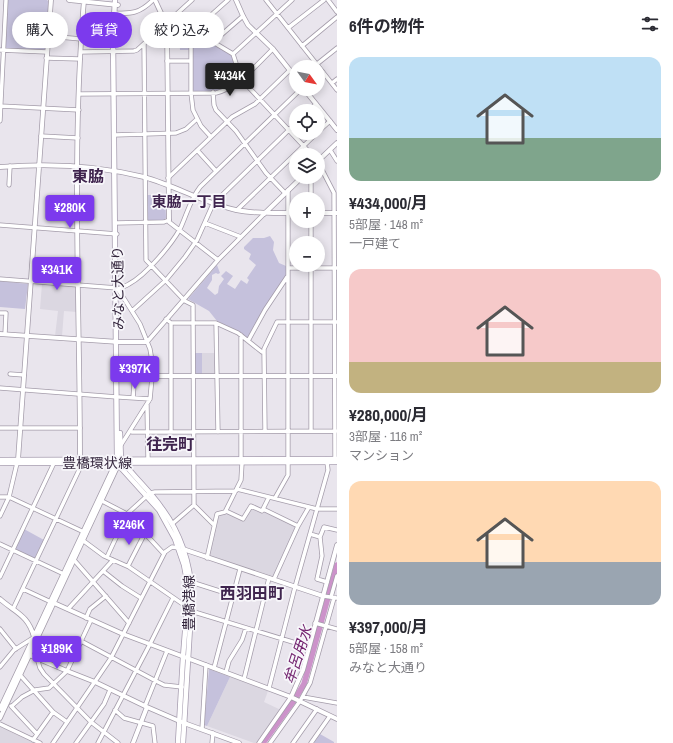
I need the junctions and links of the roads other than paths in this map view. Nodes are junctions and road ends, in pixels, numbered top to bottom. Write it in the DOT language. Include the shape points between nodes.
graph roads {
  1 [pos="6,0"];
  2 [pos="51,0"];
  3 [pos="69,0"];
  4 [pos="154,0"];
  5 [pos="192,0"];
  6 [pos="228,0"];
  7 [pos="236,0"];
  8 [pos="266,0"];
  9 [pos="292,0"];
  10 [pos="324,0"];
  11 [pos="328,0"];
  12 [pos="84,1"];
  13 [pos="116,2"];
  14 [pos="50,12"];
  15 [pos="83,12"];
  16 [pos="160,12"];
  17 [pos="179,12"];
  18 [pos="215,12"];
  19 [pos="337,12"];
  20 [pos="132,13"];
  21 [pos="277,14"];
  22 [pos="243,16"];
  23 [pos="337,17"];
  24 [pos="288,28"];
  25 [pos="224,32"];
  26 [pos="256,34"];
  27 [pos="302,46"];
  28 [pos="140,47"];
  29 [pos="47,48"];
  30 [pos="81,48"];
  31 [pos="114,48"];
  32 [pos="144,48"];
  33 [pos="167,48"];
  34 [pos="191,48"];
  35 [pos="223,48"];
  36 [pos="337,48"];
  37 [pos="272,49"];
  38 [pos="2,50"];
  39 [pos="47,52"];
  40 [pos="81,52"];
  41 [pos="114,52"];
  42 [pos="233,54"];
  43 [pos="46,58"];
  44 [pos="80,59"];
  45 [pos="314,60"];
  46 [pos="322,60"];
  47 [pos="167,61"];
  48 [pos="191,61"];
  49 [pos="289,69"];
  50 [pos="289,71"];
  51 [pos="325,74"];
  52 [pos="241,79"];
  53 [pos="337,79"];
  54 [pos="332,83"];
  55 [pos="337,90"];
  56 [pos="213,92"];
  57 [pos="144,93"];
  58 [pos="167,93"];
  59 [pos="191,93"];
  60 [pos="79,94"];
  61 [pos="114,94"];
  62 [pos="295,96"];
  63 [pos="309,96"];
  64 [pos="260,99"];
  65 [pos="316,104"];
  66 [pos="0,106"];
  67 [pos="43,108"];
  68 [pos="79,110"];
  69 [pos="274,115"];
  70 [pos="325,115"];
  71 [pos="197,119"];
  72 [pos="0,121"];
  73 [pos="330,121"];
  74 [pos="227,122"];
  75 [pos="325,126"];
  76 [pos="289,130"];
  77 [pos="337,130"];
  78 [pos="144,134"];
  79 [pos="167,134"];
  80 [pos="115,135"];
  81 [pos="41,136"];
  82 [pos="211,137"];
  83 [pos="78,138"];
  84 [pos="298,140"];
  85 [pos="309,140"];
  86 [pos="245,143"];
  87 [pos="337,143"];
  88 [pos="303,146"];
  89 [pos="197,150"];
  90 [pos="330,150"];
  91 [pos="325,155"];
  92 [pos="256,161"];
  93 [pos="337,161"];
  94 [pos="39,164"];
  95 [pos="10,166"];
  96 [pos="77,166"];
  97 [pos="0,167"];
  98 [pos="116,171"];
  99 [pos="216,171"];
  100 [pos="325,174"];
  101 [pos="145,178"];
  102 [pos="168,178"];
  103 [pos="270,178"];
  104 [pos="295,184"];
  105 [pos="9,185"];
  106 [pos="168,185"];
  107 [pos="335,190"];
  108 [pos="286,192"];
  109 [pos="194,196"];
  110 [pos="213,204"];
  111 [pos="237,210"];
  112 [pos="287,213"];
  113 [pos="325,213"];
  114 [pos="336,213"];
  115 [pos="264,214"];
  116 [pos="169,221"];
  117 [pos="145,222"];
  118 [pos="116,223"];
  119 [pos="204,223"];
  120 [pos="0,225"];
  121 [pos="35,228"];
  122 [pos="179,230"];
  123 [pos="78,231"];
  124 [pos="116,234"];
  125 [pos="241,237"];
  126 [pos="196,243"];
  127 [pos="218,260"];
  128 [pos="151,266"];
  129 [pos="288,268"];
  130 [pos="325,268"];
  131 [pos="336,268"];
  132 [pos="311,272"];
  133 [pos="288,276"];
  134 [pos="0,279"];
  135 [pos="166,280"];
  136 [pos="31,282"];
  137 [pos="78,285"];
  138 [pos="116,288"];
  139 [pos="184,299"];
  140 [pos="132,311"];
  141 [pos="0,313"];
  142 [pos="166,319"];
  143 [pos="193,322"];
  144 [pos="288,322"];
  145 [pos="311,322"];
  146 [pos="336,322"];
  147 [pos="171,323"];
  148 [pos="216,323"];
  149 [pos="2,334"];
  150 [pos="241,335"];
  151 [pos="27,336"];
  152 [pos="0,337"];
  153 [pos="79,340"];
  154 [pos="248,341"];
  155 [pos="117,342"];
  156 [pos="147,342"];
  157 [pos="264,352"];
  158 [pos="135,372"];
  159 [pos="10,374"];
  160 [pos="24,375"];
  161 [pos="153,376"];
  162 [pos="265,376"];
  163 [pos="288,376"];
  164 [pos="312,376"];
  165 [pos="336,376"];
  166 [pos="170,377"];
  167 [pos="194,377"];
  168 [pos="218,377"];
  169 [pos="241,377"];
  170 [pos="0,388"];
  171 [pos="23,390"];
  172 [pos="79,394"];
  173 [pos="118,397"];
  174 [pos="133,398"];
  175 [pos="150,399"];
  176 [pos="147,404"];
  177 [pos="0,428"];
  178 [pos="20,428"];
  179 [pos="80,428"];
  180 [pos="130,431"];
  181 [pos="265,431"];
  182 [pos="288,431"];
  183 [pos="311,431"];
  184 [pos="336,431"];
  185 [pos="148,432"];
  186 [pos="171,432"];
  187 [pos="194,432"];
  188 [pos="218,432"];
  189 [pos="241,432"];
  190 [pos="120,446"];
  191 [pos="0,460"];
  192 [pos="148,460"];
  193 [pos="336,460"];
  194 [pos="80,461"];
  195 [pos="195,461"];
  196 [pos="242,461"];
  197 [pos="288,461"];
  198 [pos="17,462"];
  199 [pos="119,462"];
  200 [pos="327,462"];
  201 [pos="0,463"];
  202 [pos="54,463"];
  203 [pos="236,490"];
  204 [pos="195,491"];
  205 [pos="148,495"];
  206 [pos="0,497"];
  207 [pos="9,497"];
  208 [pos="268,497"];
  209 [pos="275,498"];
  210 [pos="102,501"];
  211 [pos="194,504"];
  212 [pos="309,507"];
  213 [pos="33,508"];
  214 [pos="263,509"];
  215 [pos="317,509"];
  216 [pos="337,509"];
  217 [pos="226,510"];
  218 [pos="127,514"];
  219 [pos="0,516"];
  220 [pos="56,518"];
  221 [pos="172,524"];
  222 [pos="214,525"];
  223 [pos="298,526"];
  224 [pos="337,530"];
  225 [pos="85,533"];
  226 [pos="145,533"];
  227 [pos="310,534"];
  228 [pos="320,537"];
  229 [pos="82,540"];
  230 [pos="0,544"];
  231 [pos="337,545"];
  232 [pos="181,549"];
  233 [pos="13,550"];
  234 [pos="164,554"];
  235 [pos="107,557"];
  236 [pos="207,558"];
  237 [pos="74,560"];
  238 [pos="113,560"];
  239 [pos="36,561"];
  240 [pos="128,566"];
  241 [pos="240,569"];
  242 [pos="103,571"];
  243 [pos="65,575"];
  244 [pos="337,576"];
  245 [pos="0,577"];
  246 [pos="272,579"];
  247 [pos="93,582"];
  248 [pos="150,582"];
  249 [pos="191,582"];
  250 [pos="327,582"];
  251 [pos="295,587"];
  252 [pos="23,589"];
  253 [pos="232,595"];
  254 [pos="106,596"];
  255 [pos="330,597"];
  256 [pos="141,598"];
  257 [pos="173,598"];
  258 [pos="0,599"];
  259 [pos="52,602"];
  260 [pos="13,609"];
  261 [pos="68,609"];
  262 [pos="189,609"];
  263 [pos="86,618"];
  264 [pos="91,620"];
  265 [pos="129,622"];
  266 [pos="226,622"];
  267 [pos="321,625"];
  268 [pos="0,628"];
  269 [pos="246,628"];
  270 [pos="337,629"];
  271 [pos="256,630"];
  272 [pos="123,634"];
  273 [pos="34,637"];
  274 [pos="282,638"];
  275 [pos="81,641"];
  276 [pos="150,644"];
  277 [pos="309,647"];
  278 [pos="16,649"];
  279 [pos="167,651"];
  280 [pos="28,654"];
  281 [pos="185,657"];
  282 [pos="37,658"];
  283 [pos="111,658"];
  284 [pos="206,665"];
  285 [pos="0,666"];
  286 [pos="214,668"];
  287 [pos="67,671"];
  288 [pos="135,671"];
  289 [pos="226,672"];
  290 [pos="20,675"];
  291 [pos="244,679"];
  292 [pos="156,681"];
  293 [pos="95,682"];
  294 [pos="53,683"];
  295 [pos="182,687"];
  296 [pos="269,688"];
  297 [pos="35,690"];
  298 [pos="110,690"];
  299 [pos="123,696"];
  300 [pos="0,697"];
  301 [pos="297,698"];
  302 [pos="6,701"];
  303 [pos="337,703"];
  304 [pos="12,706"];
  305 [pos="146,707"];
  306 [pos="78,708"];
  307 [pos="0,709"];
  308 [pos="317,709"];
  309 [pos="115,710"];
  310 [pos="53,712"];
  311 [pos="330,716"];
  312 [pos="0,718"];
  313 [pos="337,720"];
  314 [pos="67,722"];
  315 [pos="91,722"];
  316 [pos="181,722"];
  317 [pos="140,723"];
  318 [pos="0,724"];
  319 [pos="202,729"];
  320 [pos="104,732"];
  321 [pos="213,733"];
  322 [pos="37,734"];
  323 [pos="33,740"];
  324 [pos="40,743"];
  325 [pos="53,743"];
  326 [pos="76,743"];
  327 [pos="98,743"];
  328 [pos="118,743"];
  329 [pos="133,743"];
  330 [pos="155,743"];
  331 [pos="178,743"];
  332 [pos="183,743"];
  333 [pos="212,743"];
  334 [pos="239,743"];
  335 [pos="259,743"];
  336 [pos="270,743"];
  337 [pos="293,743"];
  338 [pos="311,743"];
  1 -- 38 [label="street"];
  2 -- 14 [label="street"];
  3 -- 12 [label="street"];
  4 -- 16 [label="street"];
  4 -- 20 [label="street"];
  5 -- 17 [label="street"];
  6 -- 18 [label="street"];
  7 -- 22 [label="street"];
  8 -- 21 [label="street"];
  9 -- 21 [label="street"];
  10 -- 24 [label="street"];
  11 -- 19 [label="street"];
  12 -- 13 [label="street"];
  12 -- 15 [label="street"];
  21 -- 24 [label="street"];
  21 -- 26 [label="street"];
  22 -- 25 [label="street"];
  22 -- 26 [label="street"];
  23 -- 27 [label="street"];
  24 -- 27 [label="street"];
  26 -- 37 [label="street"];
  26 -- 42 [label="street"];
  27 -- 45 [label="street"];
  28 -- 41 [label="street" via="134,51"];
  29 -- 39 [label="street"];
  30 -- 40 [label="street"];
  31 -- 41 [label="main road, みなと大通り"];
  32 -- 57 [label="street"];
  33 -- 47 [label="street"];
  34 -- 48 [label="street"];
  35 -- 42 [label="street"];
  36 -- 46 [label="street"];
  37 -- 49 [label="street"];
  37 -- 52 [label="street"];
  38 -- 39 [label="street"];
  38 -- 66 [label="street"];
  39 -- 43 [label="street"];
  40 -- 41 [label="street"];
  40 -- 44 [label="street"];
  41 -- 61 [label="main road, みなと大通り"];
  42 -- 52 [label="street"];
  43 -- 44 [label="street"];
  43 -- 67 [label="street"];
  44 -- 60 [label="street"];
  47 -- 48 [label="street"];
  47 -- 58 [label="street"];
  48 -- 59 [label="street"];
  50 -- 64 [label="street"];
  51 -- 54 [label="street"];
  52 -- 56 [label="street" via="227,90"];
  52 -- 64 [label="street"];
  53 -- 54 [label="street"];
  54 -- 55 [label="street"];
  56 -- 59 [label="street"];
  56 -- 74 [label="street" via="215,107"];
  57 -- 58 [label="street"];
  57 -- 61 [label="street"];
  57 -- 78 [label="street"];
  58 -- 59 [label="street"];
  58 -- 79 [label="street"];
  59 -- 71 [label="street"];
  60 -- 61 [label="street"];
  60 -- 68 [label="street"];
  61 -- 80 [label="main road, みなと大通り"];
  62 -- 69 [label="street"];
  63 -- 65 [label="street"];
  64 -- 69 [label="street"];
  64 -- 74 [label="street"];
  66 -- 67 [label="street"];
  66 -- 72 [label="street"];
  67 -- 68 [label="street"];
  67 -- 81 [label="street"];
  68 -- 83 [label="street"];
  69 -- 76 [label="street"];
  69 -- 86 [label="street"];
  70 -- 73 [label="street"];
  71 -- 79 [label="street" via="183,131"];
  71 -- 82 [label="street"];
  73 -- 75 [label="street"];
  73 -- 77 [label="street"];
  74 -- 82 [label="street"];
  74 -- 86 [label="street"];
  76 -- 92 [label="street"];
  78 -- 79 [label="street"];
  78 -- 80 [label="street"];
  78 -- 101 [label="street"];
  79 -- 102 [label="street"];
  80 -- 98 [label="main road, みなと大通り"];
  81 -- 83 [label="street"];
  81 -- 94 [label="street"];
  82 -- 89 [label="street"];
  83 -- 96 [label="street"];
  84 -- 88 [label="street"];
  85 -- 88 [label="street"];
  86 -- 92 [label="street"];
  86 -- 99 [label="street"];
  87 -- 90 [label="street"];
  88 -- 103 [label="street"];
  89 -- 99 [label="street"];
  89 -- 102 [label="street"];
  90 -- 91 [label="street"];
  90 -- 93 [label="street"];
  92 -- 103 [label="street"];
  92 -- 110 [label="street"];
  94 -- 95 [label="street"];
  94 -- 96 [label="street"];
  94 -- 121 [label="street"];
  95 -- 97 [label="street"];
  95 -- 105 [label="street"];
  96 -- 98 [label="street"];
  96 -- 123 [label="street"];
  98 -- 101 [label="street"];
  98 -- 118 [label="main road, みなと大通り"];
  99 -- 109 [label="street"];
  100 -- 107 [label="street"];
  101 -- 106 [label="street"];
  101 -- 117 [label="street"];
  102 -- 106 [label="street"];
  103 -- 108 [label="street"];
  103 -- 111 [label="street"];
  104 -- 108 [label="street"];
  106 -- 109 [label="street"];
  106 -- 116 [label="street"];
  107 -- 114 [label="street"];
  108 -- 112 [label="street"];
  108 -- 115 [label="street"];
  109 -- 110 [label="street"];
  109 -- 122 [label="street"];
  110 -- 111 [label="street"];
  110 -- 119 [label="street"];
  111 -- 115 [label="street"];
  112 -- 115 [label="street"];
  112 -- 129 [label="street"];
  113 -- 114 [label="street"];
  114 -- 131 [label="street"];
  115 -- 125 [label="street"];
  116 -- 117 [label="street"];
  116 -- 122 [label="street"];
  117 -- 118 [label="street"];
  117 -- 128 [label="street" via="146,260"];
  118 -- 124 [label="main road, みなと大通り"];
  119 -- 125 [label="street"];
  119 -- 126 [label="street"];
  120 -- 121 [label="street"];
  121 -- 123 [label="street"];
  121 -- 136 [label="street"];
  122 -- 126 [label="street"];
  122 -- 128 [label="street"];
  123 -- 124 [label="street"];
  123 -- 137 [label="street"];
  124 -- 138 [label="main road, みなと大通り"];
  125 -- 127 [label="street"];
  126 -- 127 [label="street"];
  126 -- 135 [label="street"];
  127 -- 139 [label="street"];
  128 -- 135 [label="street"];
  128 -- 138 [label="street" via="134,281"];
  129 -- 133 [label="street"];
  130 -- 131 [label="street"];
  131 -- 146 [label="street"];
  132 -- 145 [label="street"];
  133 -- 144 [label="street"];
  133 -- 154 [label="street"];
  134 -- 136 [label="street"];
  135 -- 139 [label="street"];
  135 -- 140 [label="street"];
  136 -- 137 [label="street"];
  136 -- 151 [label="street"];
  137 -- 138 [label="street"];
  137 -- 153 [label="street"];
  138 -- 140 [label="street"];
  138 -- 155 [label="main road, みなと大通り"];
  139 -- 142 [label="street"];
  139 -- 143 [label="street" via="193,305"];
  140 -- 156 [label="street"];
  141 -- 149 [label="street" via="6,313"];
  142 -- 147 [label="street"];
  142 -- 156 [label="street"];
  143 -- 147 [label="street"];
  143 -- 148 [label="street"];
  143 -- 167 [label="street"];
  144 -- 145 [label="street"];
  144 -- 157 [label="street" via="277,322"];
  144 -- 163 [label="street"];
  145 -- 146 [label="street"];
  145 -- 164 [label="street"];
  146 -- 165 [label="street"];
  147 -- 166 [label="street"];
  148 -- 150 [label="street"];
  148 -- 168 [label="street"];
  149 -- 151 [label="street"];
  149 -- 152 [label="street"];
  150 -- 154 [label="street"];
  150 -- 169 [label="street"];
  151 -- 153 [label="street"];
  151 -- 160 [label="street"];
  153 -- 155 [label="street"];
  153 -- 172 [label="street"];
  154 -- 157 [label="street"];
  155 -- 156 [label="street"];
  155 -- 173 [label="main road, みなと大通り"];
  156 -- 161 [label="street" via="152,357"];
  157 -- 162 [label="street"];
  158 -- 174 [label="street"];
  159 -- 160 [label="street"];
  160 -- 171 [label="street"];
  161 -- 166 [label="street"];
  161 -- 175 [label="street"];
  162 -- 163 [label="street"];
  162 -- 169 [label="street"];
  162 -- 181 [label="street"];
  163 -- 164 [label="street"];
  163 -- 182 [label="street"];
  164 -- 165 [label="street"];
  164 -- 183 [label="street"];
  165 -- 184 [label="street"];
  166 -- 167 [label="street"];
  166 -- 186 [label="street"];
  167 -- 168 [label="street"];
  167 -- 187 [label="street"];
  168 -- 169 [label="street"];
  168 -- 188 [label="street"];
  169 -- 189 [label="street"];
  170 -- 171 [label="street"];
  171 -- 172 [label="street"];
  171 -- 178 [label="street"];
  172 -- 173 [label="street"];
  172 -- 179 [label="street"];
  173 -- 174 [label="street"];
  173 -- 190 [label="main road, みなと大通り"];
  173 -- 199 [label="main road, みなと大通り"];
  174 -- 175 [label="street"];
  175 -- 176 [label="street"];
  176 -- 180 [label="street"];
  176 -- 185 [label="street"];
  177 -- 178 [label="street"];
  178 -- 179 [label="street"];
  178 -- 198 [label="street"];
  179 -- 194 [label="street"];
  180 -- 185 [label="street"];
  180 -- 190 [label="street"];
  181 -- 182 [label="street"];
  181 -- 189 [label="street"];
  182 -- 183 [label="street"];
  182 -- 197 [label="street"];
  183 -- 184 [label="street"];
  184 -- 193 [label="street"];
  185 -- 186 [label="street"];
  185 -- 192 [label="street"];
  186 -- 187 [label="street"];
  187 -- 188 [label="street"];
  187 -- 195 [label="street"];
  188 -- 189 [label="street"];
  189 -- 196 [label="street"];
  190 -- 199 [label="main road, みなと大通り"];
  191 -- 198 [label="main road, 豊橋環状線"];
  192 -- 195 [label="main road, 豊橋環状線"];
  192 -- 199 [label="main road, 豊橋環状線"];
  193 -- 197 [label="main road, 豊橋環状線"];
  193 -- 200 [label="main road, 豊橋環状線"];
  194 -- 198 [label="main road, 豊橋環状線"];
  194 -- 199 [label="main road, 豊橋環状線"];
  194 -- 202 [label="main road, 豊橋環状線"];
  194 -- 220 [label="street" via="80,468"];
  195 -- 196 [label="main road, 豊橋環状線"];
  195 -- 199 [label="main road, 豊橋環状線"];
  195 -- 204 [label="street"];
  196 -- 197 [label="main road, 豊橋環状線"];
  196 -- 203 [label="street" via="241,480"];
  197 -- 200 [label="main road, 豊橋環状線"];
  197 -- 209 [label="street" via="288,475"];
  198 -- 201 [label="main road, 豊橋環状線"];
  198 -- 202 [label="main road, 豊橋環状線"];
  198 -- 207 [label="street"];
  199 -- 205 [label="main road, 豊橋港線"];
  199 -- 210 [label="street, みなと大通り"];
  199 -- 225 [label="street, みなと大通り"];
  200 -- 215 [label="street" via="328,470"];
  202 -- 213 [label="street"];
  203 -- 204 [label="street"];
  203 -- 208 [label="street"];
  203 -- 217 [label="street"];
  204 -- 205 [label="street" via="155,492"];
  204 -- 211 [label="street"];
  205 -- 218 [label="street"];
  205 -- 221 [label="main road, 豊橋港線" via="162,507"];
  205 -- 232 [label="main road, 豊橋港線"];
  206 -- 207 [label="street"];
  207 -- 213 [label="street"];
  207 -- 219 [label="street"];
  208 -- 209 [label="street"];
  208 -- 214 [label="street"];
  209 -- 212 [label="street"];
  210 -- 218 [label="street"];
  210 -- 225 [label="street, みなと大通り"];
  211 -- 221 [label="street"];
  211 -- 222 [label="street"];
  212 -- 215 [label="street"];
  212 -- 223 [label="street"];
  213 -- 220 [label="street"];
  213 -- 233 [label="street"];
  214 -- 217 [label="street" via="262,511 251,506 244,519"];
  214 -- 223 [label="street"];
  215 -- 216 [label="street"];
  215 -- 227 [label="street"];
  217 -- 222 [label="street" via="217,514"];
  218 -- 226 [label="street"];
  218 -- 235 [label="street"];
  220 -- 225 [label="street"];
  220 -- 239 [label="street"];
  221 -- 232 [label="main road, 豊橋港線"];
  222 -- 236 [label="street"];
  223 -- 246 [label="street"];
  224 -- 228 [label="street" via="324,527"];
  225 -- 229 [label="street, みなと大通り"];
  226 -- 234 [label="street"];
  226 -- 240 [label="street"];
  227 -- 228 [label="street"];
  227 -- 251 [label="street"];
  228 -- 250 [label="street" via="322,556 317,579"];
  229 -- 235 [label="street"];
  229 -- 237 [label="street, みなと大通り"];
  229 -- 243 [label="street, みなと大通り"];
  230 -- 233 [label="street"];
  231 -- 250 [label="street"];
  232 -- 234 [label="street" via="174,547"];
  232 -- 236 [label="street"];
  232 -- 249 [label="main road, 豊橋港線"];
  232 -- 262 [label="main road, 豊橋港線"];
  233 -- 239 [label="street"];
  233 -- 245 [label="street"];
  234 -- 248 [label="street"];
  235 -- 238 [label="street"];
  236 -- 241 [label="street"];
  237 -- 243 [label="street, みなと大通り"];
  237 -- 247 [label="street"];
  238 -- 240 [label="street"];
  238 -- 242 [label="street"];
  239 -- 243 [label="street"];
  239 -- 252 [label="street"];
  240 -- 248 [label="street"];
  241 -- 246 [label="street"];
  241 -- 253 [label="street"];
  242 -- 247 [label="street"];
  242 -- 256 [label="street"];
  243 -- 259 [label="street, みなと大通り"];
  244 -- 255 [label="street"];
  246 -- 251 [label="street"];
  246 -- 271 [label="street"];
  247 -- 254 [label="street"];
  247 -- 261 [label="street"];
  248 -- 256 [label="street"];
  248 -- 257 [label="street"];
  249 -- 253 [label="street"];
  249 -- 262 [label="main road, 豊橋港線"];
  250 -- 255 [label="street"];
  251 -- 255 [label="street"];
  251 -- 274 [label="street"];
  252 -- 259 [label="street"];
  252 -- 260 [label="street"];
  253 -- 266 [label="street"];
  254 -- 263 [label="street" via="90,609"];
  254 -- 265 [label="street"];
  255 -- 267 [label="street"];
  255 -- 267 [label="street"];
  256 -- 265 [label="street"];
  257 -- 262 [label="street"];
  257 -- 276 [label="street"];
  258 -- 260 [label="street"];
  259 -- 261 [label="street"];
  259 -- 273 [label="street, みなと大通り"];
  259 -- 280 [label="street, みなと大通り"];
  260 -- 273 [label="street" via="29,622"];
  261 -- 263 [label="street"];
  262 -- 266 [label="street"];
  262 -- 281 [label="main road, 豊橋港線"];
  263 -- 264 [label="street"];
  264 -- 272 [label="street"];
  264 -- 275 [label="street"];
  265 -- 272 [label="street"];
  266 -- 269 [label="street"];
  266 -- 286 [label="street"];
  267 -- 270 [label="street"];
  267 -- 277 [label="street"];
  267 -- 301 [label="street" via="312,678"];
  268 -- 278 [label="street"];
  269 -- 271 [label="street"];
  269 -- 289 [label="street"];
  271 -- 274 [label="street"];
  271 -- 291 [label="street"];
  272 -- 276 [label="street"];
  272 -- 283 [label="street"];
  273 -- 278 [label="street"];
  273 -- 280 [label="street, みなと大通り"];
  274 -- 277 [label="street"];
  274 -- 296 [label="street"];
  275 -- 283 [label="street"];
  275 -- 287 [label="street"];
  276 -- 279 [label="street"];
  276 -- 288 [label="street"];
  277 -- 301 [label="street"];
  278 -- 285 [label="street"];
  279 -- 281 [label="street"];
  279 -- 292 [label="street"];
  280 -- 282 [label="street"];
  280 -- 290 [label="street, みなと大通り"];
  280 -- 302 [label="street, みなと大通り"];
  281 -- 284 [label="street"];
  281 -- 295 [label="main road, 豊橋港線"];
  281 -- 316 [label="main road, 豊橋港線"];
  282 -- 287 [label="street"];
  282 -- 294 [label="street" via="40,668"];
  283 -- 288 [label="street"];
  283 -- 293 [label="street"];
  284 -- 286 [label="street"];
  284 -- 319 [label="street"];
  286 -- 289 [label="street"];
  287 -- 293 [label="street"];
  287 -- 294 [label="street"];
  288 -- 292 [label="street"];
  288 -- 299 [label="street"];
  289 -- 291 [label="street"];
  290 -- 297 [label="street"];
  290 -- 302 [label="street, みなと大通り"];
  291 -- 296 [label="street"];
  292 -- 295 [label="street" via="164,685"];
  292 -- 305 [label="street"];
  293 -- 298 [label="street"];
  293 -- 306 [label="street"];
  294 -- 297 [label="street" via="49,688"];
  294 -- 306 [label="street"];
  295 -- 316 [label="main road, 豊橋港線"];
  296 -- 301 [label="street"];
  297 -- 304 [label="street"];
  297 -- 310 [label="street"];
  298 -- 299 [label="street"];
  298 -- 315 [label="street"];
  299 -- 305 [label="street"];
  299 -- 309 [label="street"];
  300 -- 302 [label="street"];
  301 -- 303 [label="street"];
  301 -- 308 [label="street"];
  301 -- 335 [label="street"];
  301 -- 336 [label="street"];
  302 -- 304 [label="street"];
  302 -- 307 [label="street, みなと大通り"];
  302 -- 312 [label="street, みなと大通り"];
  304 -- 322 [label="street"];
  305 -- 316 [label="street"];
  305 -- 317 [label="street"];
  306 -- 314 [label="street"];
  306 -- 315 [label="street"];
  308 -- 311 [label="street"];
  308 -- 337 [label="street"];
  309 -- 317 [label="street" via="124,718"];
  309 -- 320 [label="street"];
  310 -- 314 [label="street"];
  310 -- 322 [label="street"];
  311 -- 313 [label="street"];
  311 -- 338 [label="street"];
  314 -- 325 [label="street"];
  315 -- 320 [label="street"];
  315 -- 326 [label="street"];
  316 -- 319 [label="street"];
  316 -- 331 [label="main road, 豊橋港線"];
  316 -- 332 [label="main road, 豊橋港線"];
  317 -- 329 [label="street"];
  317 -- 330 [label="street" via="153,726"];
  318 -- 323 [label="street"];
  319 -- 321 [label="street"];
  320 -- 327 [label="street"];
  320 -- 328 [label="street"];
  321 -- 333 [label="street"];
  321 -- 334 [label="street"];
  322 -- 323 [label="street"];
  323 -- 324 [label="street"];
}
